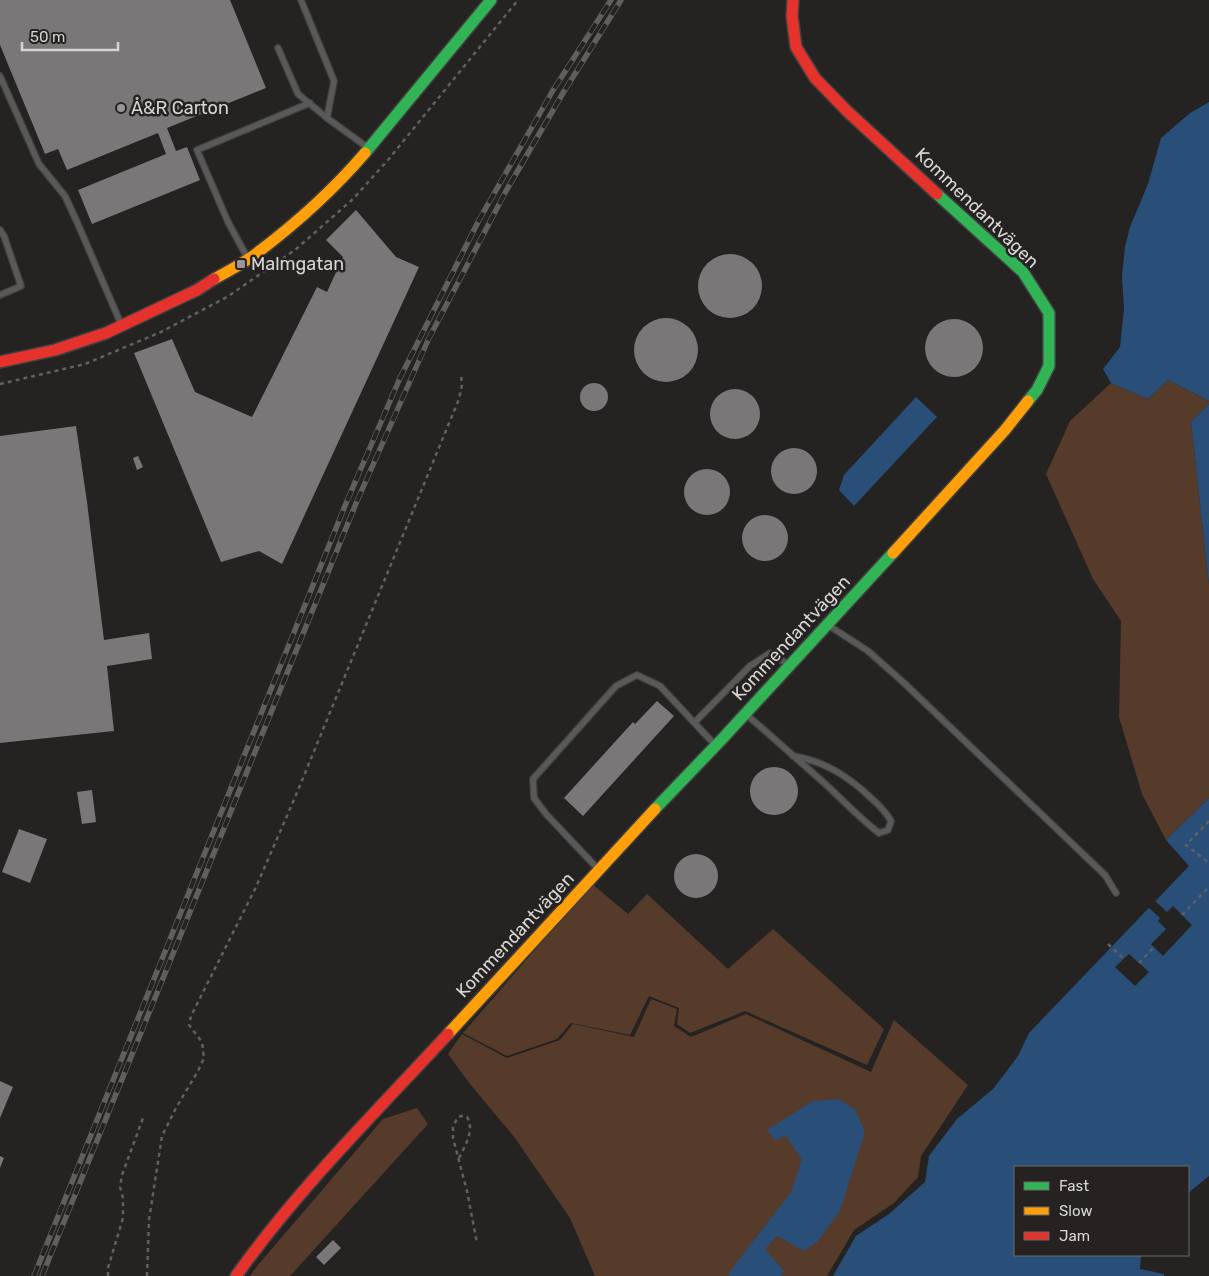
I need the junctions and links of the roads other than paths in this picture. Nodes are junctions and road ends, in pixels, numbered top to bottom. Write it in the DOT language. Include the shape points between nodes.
graph roads {
  1 [pos="301,0"];
  2 [pos="491,0"];
  3 [pos="792,0"];
  4 [pos="278,48"];
  5 [pos="0,76"];
  6 [pos="310,104"];
  7 [pos="327,118"];
  8 [pos="369,148"];
  9 [pos="0,230"];
  10 [pos="248,259"];
  11 [pos="0,296"];
  12 [pos="122,326"];
  13 [pos="0,362"];
  14 [pos="826,624"];
  15 [pos="789,665"];
  16 [pos="745,713"];
  17 [pos="694,722"];
  18 [pos="716,746"];
  19 [pos="793,756"];
  20 [pos="599,870"];
  21 [pos="1116,893"];
  22 [pos="236,1276"];
  1 -- 7 [label="lane" via="334,81"];
  2 -- 8 [label="street"];
  3 -- 14 [label="street, Kommendantvägen" via="796,46 815,78 1023,272 1049,313 1049,366 1037,390 1005,430"];
  4 -- 6 [label="lane" via="298,94"];
  5 -- 12 [label="lane" via="39,164 64,196 77,222"];
  6 -- 7 [label="lane"];
  6 -- 10 [label="lane" via="198,150 228,222"];
  7 -- 8 [label="lane"];
  8 -- 10 [label="street" via="297,220"];
  9 -- 11 [label="lane" via="21,286"];
  10 -- 12 [label="street" via="197,290"];
  12 -- 13 [label="street" via="55,350"];
  14 -- 15 [label="street, Kommendantvägen"];
  14 -- 21 [label="lane" via="868,651 903,682 1105,875"];
  15 -- 16 [label="street, Kommendantvägen"];
  15 -- 17 [label="lane" via="770,653 750,666"];
  16 -- 18 [label="street, Kommendantvägen"];
  16 -- 19 [label="lane"];
  17 -- 18 [label="lane"];
  17 -- 20 [label="lane" via="660,686 637,675 616,686 533,779 534,798"];
  18 -- 20 [label="street, Kommendantvägen"];
  19 -- 19 [label="lane" via="823,764 858,786 886,812 891,822 888,830 879,833 863,821"];
  20 -- 22 [label="street, Kommendantvägen" via="283,1213"];
}
